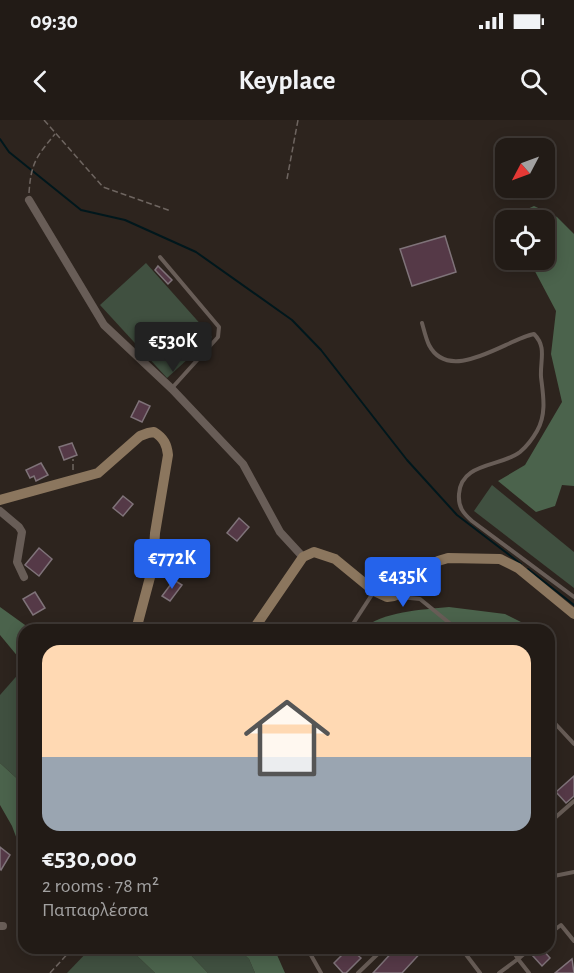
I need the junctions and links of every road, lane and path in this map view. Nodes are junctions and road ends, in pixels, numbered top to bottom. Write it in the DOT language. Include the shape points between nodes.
graph roads {
  1 [pos="44,120"];
  2 [pos="298,120"];
  3 [pos="56,133"];
  4 [pos="286,179"];
  5 [pos="29,200"];
  6 [pos="171,211"];
  7 [pos="160,257"];
  8 [pos="422,323"];
  9 [pos="172,389"];
  10 [pos="73,459"];
  11 [pos="72,474"];
  12 [pos="0,500"];
  13 [pos="0,511"];
  14 [pos="303,557"];
  15 [pos="24,577"];
  16 [pos="374,591"];
  17 [pos="394,596"];
  18 [pos="574,597"];
  19 [pos="574,614"];
  20 [pos="138,624"];
  21 [pos="257,624"];
  22 [pos="353,624"];
  23 [pos="450,624"];
  24 [pos="555,723"];
  25 [pos="574,744"];
  26 [pos="574,801"];
  27 [pos="555,818"];
  28 [pos="574,872"];
  29 [pos="555,875"];
  30 [pos="555,930"];
  31 [pos="574,941"];
  32 [pos="67,954"];
  33 [pos="310,954"];
  34 [pos="378,954"];
  35 [pos="465,954"];
  36 [pos="515,954"];
  37 [pos="524,954"];
  38 [pos="518,959"];
  39 [pos="50,973"];
  40 [pos="321,973"];
  41 [pos="358,973"];
  42 [pos="480,973"];
  43 [pos="499,973"];
  44 [pos="529,973"];
  1 -- 3 [label="path"];
  2 -- 4 [label="path"];
  3 -- 5 [label="path" via="38,154 31,171"];
  3 -- 6 [label="path" via="103,187"];
  5 -- 9 [label="street" via="104,325"];
  7 -- 9 [label="lane" via="220,331"];
  8 -- 18 [label="lane" via="430,346 445,360 461,362 524,336 534,334 539,338 543,346 544,403 538,430 521,452 472,472 460,488 459,504 462,513"];
  9 -- 14 [label="street" via="243,464 280,532"];
  10 -- 11 [label="path"];
  12 -- 20 [label="street" via="98,473 144,434 154,432 160,436 168,455 153,566"];
  13 -- 15 [label="street" via="22,532 17,562"];
  14 -- 16 [label="street" via="314,552 330,557"];
  14 -- 21 [label="street"];
  16 -- 17 [label="street"];
  16 -- 22 [label="lane"];
  17 -- 19 [label="street" via="438,561 458,557 500,559 518,568"];
  17 -- 23 [label="lane" via="420,600"];
  24 -- 25 [label="lane"];
  26 -- 27 [label="lane"];
  28 -- 29 [label="lane"];
  30 -- 31 [label="lane" via="561,925"];
  32 -- 39 [label="path"];
  33 -- 40 [label="lane"];
  34 -- 41 [label="lane"];
  35 -- 42 [label="lane"];
  36 -- 38 [label="lane"];
  37 -- 38 [label="lane"];
  38 -- 43 [label="lane"];
  38 -- 44 [label="lane"];
}
